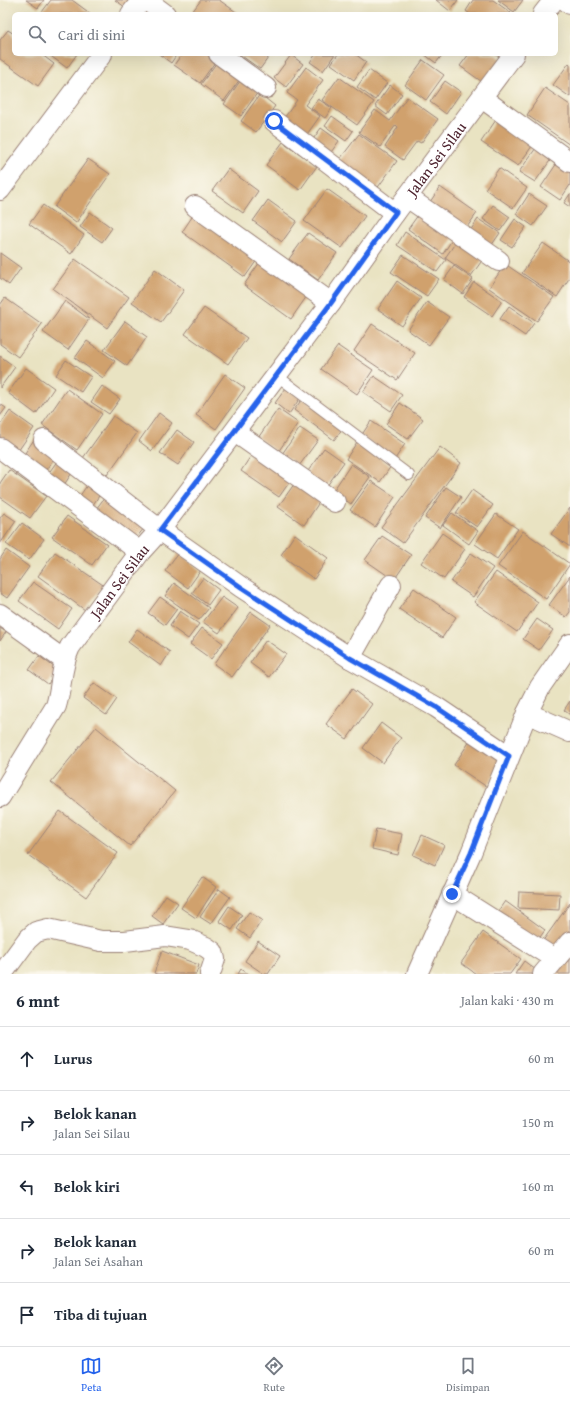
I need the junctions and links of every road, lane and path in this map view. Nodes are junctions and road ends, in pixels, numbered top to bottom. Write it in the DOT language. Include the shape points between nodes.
graph roads {
  1 [pos="142,0"];
  2 [pos="146,0"];
  3 [pos="554,0"];
  4 [pos="565,0"];
  5 [pos="570,4"];
  6 [pos="133,12"];
  7 [pos="162,12"];
  8 [pos="545,12"];
  9 [pos="100,56"];
  10 [pos="222,56"];
  11 [pos="513,56"];
  12 [pos="266,88"];
  13 [pos="482,98"];
  14 [pos="274,121"];
  15 [pos="570,162"];
  16 [pos="0,190"];
  17 [pos="401,205"];
  18 [pos="195,206"];
  19 [pos="499,261"];
  20 [pos="331,303"];
  21 [pos="276,374"];
  22 [pos="235,432"];
  23 [pos="44,440"];
  24 [pos="0,448"];
  25 [pos="409,475"];
  26 [pos="334,502"];
  27 [pos="160,530"];
  28 [pos="140,552"];
  29 [pos="390,585"];
  30 [pos="0,614"];
  31 [pos="570,644"];
  32 [pos="350,658"];
  33 [pos="64,660"];
  34 [pos="527,713"];
  35 [pos="570,732"];
  36 [pos="509,756"];
  37 [pos="0,797"];
  38 [pos="456,886"];
  39 [pos="570,942"];
  40 [pos="549,967"];
  41 [pos="2,974"];
  42 [pos="210,974"];
  43 [pos="417,974"];
  1 -- 6 [label="street"];
  2 -- 7 [label="street"];
  3 -- 8 [label="street"];
  4 -- 5 [label="street"];
  9 -- 16 [label="street"];
  10 -- 12 [label="street"];
  11 -- 13 [label="street, Jalan Sei Silau"];
  13 -- 15 [label="street"];
  13 -- 17 [label="street, Jalan Sei Silau"];
  14 -- 17 [label="street"];
  17 -- 19 [label="street"];
  17 -- 20 [label="street, Jalan Sei Silau"];
  18 -- 20 [label="street"];
  20 -- 21 [label="street, Jalan Sei Silau"];
  21 -- 22 [label="street, Jalan Sei Silau"];
  21 -- 25 [label="lane"];
  22 -- 26 [label="street"];
  22 -- 27 [label="street, Jalan Sei Silau"];
  23 -- 27 [label="street"];
  24 -- 28 [label="street"];
  27 -- 28 [label="street, Jalan Sei Silau"];
  27 -- 32 [label="street" via="241,587"];
  28 -- 33 [label="street, Jalan Sei Silau" via="70,647"];
  29 -- 32 [label="street"];
  30 -- 33 [label="street"];
  31 -- 34 [label="street" via="540,687"];
  32 -- 36 [label="street" via="436,707"];
  33 -- 37 [label="street, Jalan Sei Silau" via="56,706"];
  34 -- 35 [label="street"];
  34 -- 36 [label="street"];
  36 -- 38 [label="street"];
  38 -- 40 [label="street"];
  38 -- 43 [label="street"];
  39 -- 40 [label="street"];
  41 -- 42 [label="street" via="27,940 36,932 48,929 101,941 165,936 190,940 213,952 215,959"];
}
